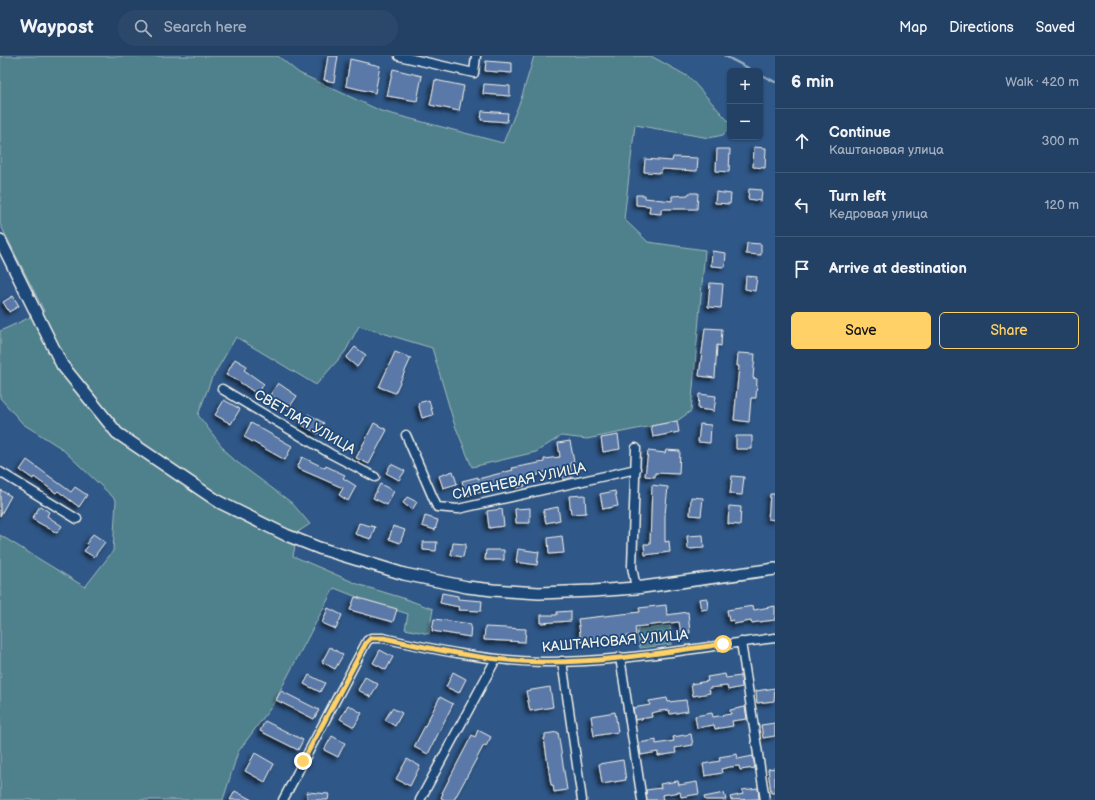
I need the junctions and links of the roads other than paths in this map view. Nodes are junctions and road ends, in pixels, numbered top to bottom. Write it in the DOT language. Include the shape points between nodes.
graph roads {
  1 [pos="399,56"];
  2 [pos="476,56"];
  3 [pos="0,240"];
  4 [pos="222,389"];
  5 [pos="406,435"];
  6 [pos="636,448"];
  7 [pos="636,469"];
  8 [pos="0,472"];
  9 [pos="375,476"];
  10 [pos="77,519"];
  11 [pos="775,569"];
  12 [pos="636,588"];
  13 [pos="775,638"];
  14 [pos="741,642"];
  15 [pos="620,657"];
  16 [pos="496,658"];
  17 [pos="562,661"];
  18 [pos="283,800"];
  19 [pos="420,800"];
  20 [pos="582,800"];
  21 [pos="642,800"];
  22 [pos="766,800"];
  1 -- 2 [label="street" via="474,74"];
  3 -- 12 [label="street" via="62,365 117,433 219,502 286,535 320,548 397,572 434,580 473,588 540,593"];
  4 -- 9 [label="street, СВЕТЛАЯ УЛИЦА" via="331,454"];
  5 -- 7 [label="street, СИРЕНЕВАЯ УЛИЦА" via="437,507 458,509"];
  6 -- 7 [label="street"];
  7 -- 12 [label="street" via="632,567"];
  8 -- 10 [label="street"];
  11 -- 12 [label="street"];
  13 -- 14 [label="street, КАШТАНОВАЯ УЛИЦА"];
  14 -- 15 [label="street, КАШТАНОВАЯ УЛИЦА"];
  14 -- 22 [label="street"];
  15 -- 17 [label="street, КАШТАНОВАЯ УЛИЦА"];
  15 -- 21 [label="street"];
  16 -- 17 [label="street, КАШТАНОВАЯ УЛИЦА"];
  16 -- 18 [label="street, КАШТАНОВАЯ УЛИЦА" via="371,638 366,643"];
  16 -- 19 [label="street"];
  17 -- 20 [label="street"];
}
